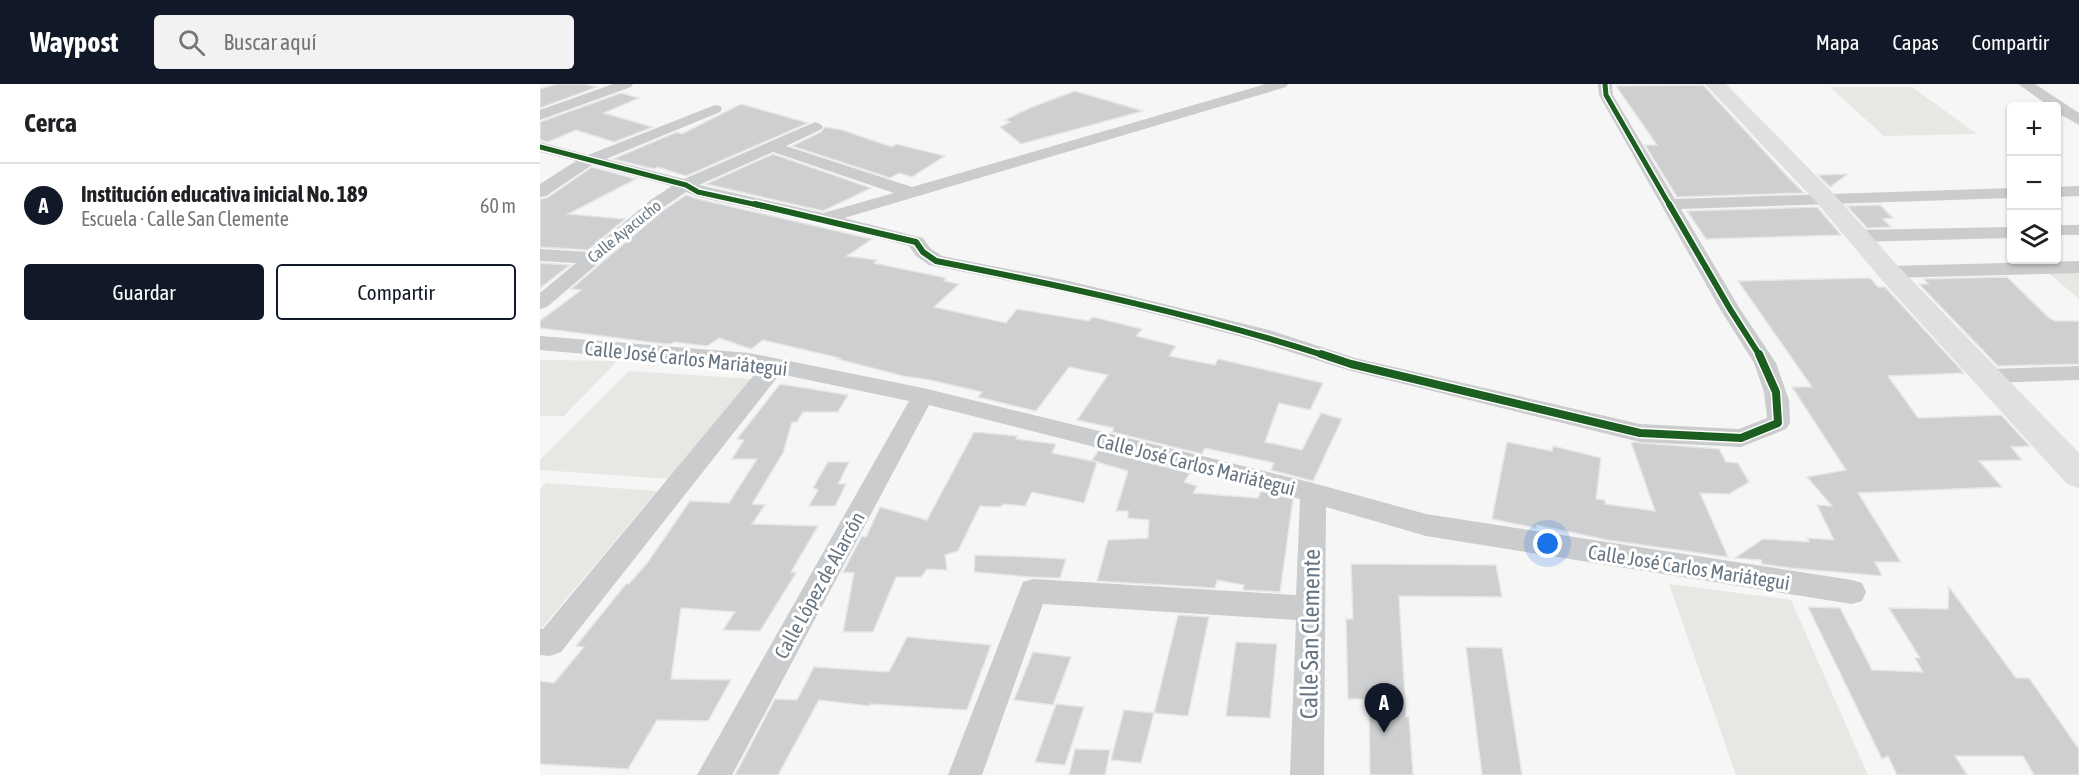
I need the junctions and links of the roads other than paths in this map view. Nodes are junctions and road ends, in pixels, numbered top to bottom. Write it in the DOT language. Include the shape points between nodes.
graph roads {
  1 [pos="626,84"];
  2 [pos="1281,84"];
  3 [pos="1605,84"];
  4 [pos="1715,84"];
  5 [pos="2025,84"];
  6 [pos="715,109"];
  7 [pos="540,115"];
  8 [pos="2079,120"];
  9 [pos="815,127"];
  10 [pos="771,146"];
  11 [pos="540,147"];
  12 [pos="589,160"];
  13 [pos="686,185"];
  14 [pos="2079,191"];
  15 [pos="540,192"];
  16 [pos="2061,192"];
  17 [pos="912,193"];
  18 [pos="2007,193"];
  19 [pos="1825,198"];
  20 [pos="1669,204"];
  21 [pos="823,218"];
  22 [pos="2061,230"];
  23 [pos="2079,230"];
  24 [pos="2007,232"];
  25 [pos="1856,236"];
  26 [pos="540,255"];
  27 [pos="592,258"];
  28 [pos="2079,267"];
  29 [pos="1889,272"];
  30 [pos="540,303"];
  31 [pos="540,343"];
  32 [pos="776,365"];
  33 [pos="2079,373"];
  34 [pos="1988,376"];
  35 [pos="923,396"];
  36 [pos="2079,475"];
  37 [pos="1313,493"];
  38 [pos="1852,592"];
  39 [pos="1310,608"];
  40 [pos="540,642"];
  41 [pos="714,775"];
  42 [pos="965,775"];
  43 [pos="1307,775"];
  1 -- 7 [label="street"];
  2 -- 17 [label="street"];
  3 -- 20 [label="street" via="1606,95"];
  4 -- 19 [label="street"];
  5 -- 8 [label="street"];
  6 -- 12 [label="street"];
  9 -- 10 [label="street, Calle Ayacucho"];
  10 -- 13 [label="street, Calle Ayacucho"];
  10 -- 17 [label="street"];
  11 -- 12 [label="street"];
  12 -- 13 [label="street"];
  12 -- 15 [label="street"];
  13 -- 21 [label="street" via="698,192"];
  13 -- 27 [label="street, Calle Ayacucho"];
  14 -- 16 [label="street"];
  17 -- 21 [label="street"];
  18 -- 19 [label="street"];
  19 -- 20 [label="street"];
  19 -- 25 [label="street"];
  20 -- 21 [label="street" via="1765,363 1780,408 1778,423 1764,430 1741,438 1640,433 1559,415 1351,364 1261,334 1168,311 936,261 916,242"];
  22 -- 23 [label="street"];
  24 -- 25 [label="street"];
  25 -- 29 [label="street"];
  26 -- 27 [label="street"];
  27 -- 30 [label="street, Calle Ayacucho"];
  28 -- 29 [label="street"];
  29 -- 34 [label="street"];
  31 -- 32 [label="street, Calle José Carlos Mariátegui"];
  32 -- 35 [label="street, Calle José Carlos Mariátegui"];
  32 -- 40 [label="street" via="550,643"];
  33 -- 34 [label="street"];
  34 -- 36 [label="street"];
  35 -- 37 [label="street, Calle José Carlos Mariátegui"];
  35 -- 41 [label="street, Calle López de Alarcón"];
  37 -- 38 [label="street, Calle José Carlos Mariátegui" via="1426,525"];
  37 -- 39 [label="street, Calle San Clemente"];
  39 -- 42 [label="street" via="1033,591"];
  39 -- 43 [label="street, Calle San Clemente"];
}
